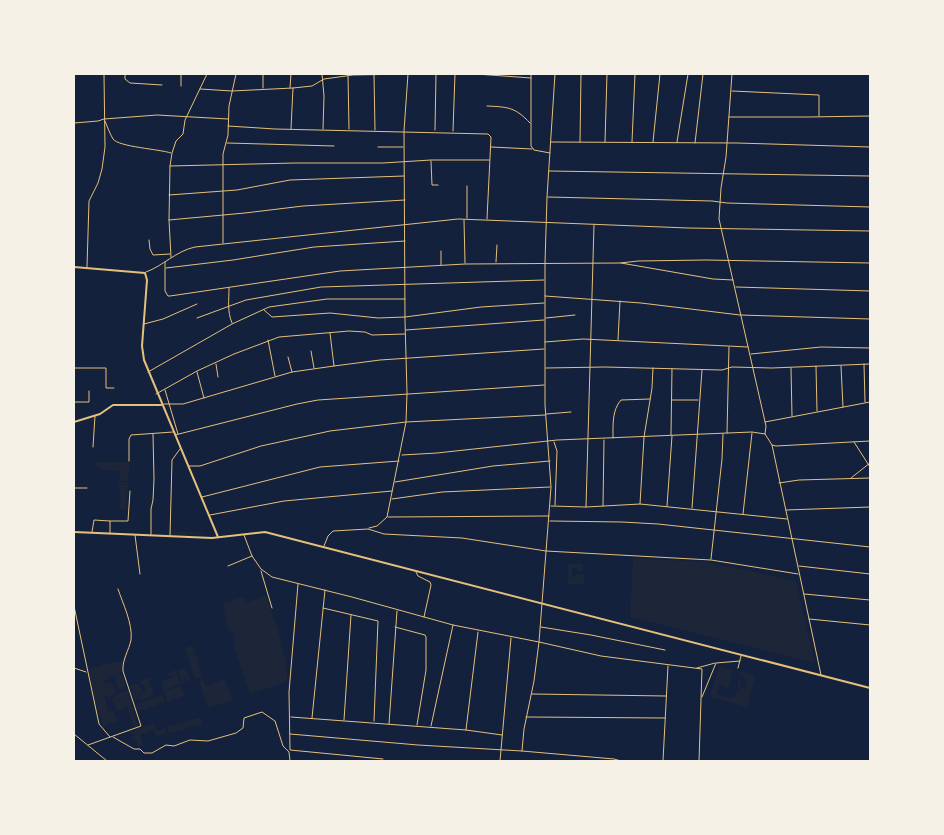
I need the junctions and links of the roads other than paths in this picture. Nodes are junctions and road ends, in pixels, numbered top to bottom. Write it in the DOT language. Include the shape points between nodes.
graph roads {
  1 [pos="104,74"];
  2 [pos="125,74"];
  3 [pos="181,74"];
  4 [pos="207,74"];
  5 [pos="236,74"];
  6 [pos="263,74"];
  7 [pos="291,74"];
  8 [pos="322,74"];
  9 [pos="348,74"];
  10 [pos="409,74"];
  11 [pos="436,74"];
  12 [pos="455,74"];
  13 [pos="476,74"];
  14 [pos="532,74"];
  15 [pos="555,74"];
  16 [pos="581,74"];
  17 [pos="607,74"];
  18 [pos="635,74"];
  19 [pos="660,74"];
  20 [pos="688,74"];
  21 [pos="703,74"];
  22 [pos="732,74"];
  23 [pos="374,75"];
  24 [pos="348,77"];
  25 [pos="531,78"];
  26 [pos="322,81"];
  27 [pos="162,85"];
  28 [pos="181,86"];
  29 [pos="292,88"];
  30 [pos="200,89"];
  31 [pos="263,89"];
  32 [pos="232,91"];
  33 [pos="730,91"];
  34 [pos="487,106"];
  35 [pos="188,116"];
  36 [pos="728,116"];
  37 [pos="870,116"];
  38 [pos="819,117"];
  39 [pos="104,119"];
  40 [pos="229,119"];
  41 [pos="74,123"];
  42 [pos="531,123"];
  43 [pos="228,126"];
  44 [pos="291,129"];
  45 [pos="323,130"];
  46 [pos="349,130"];
  47 [pos="376,131"];
  48 [pos="404,132"];
  49 [pos="435,132"];
  50 [pos="453,132"];
  51 [pos="551,142"];
  52 [pos="605,142"];
  53 [pos="632,142"];
  54 [pos="580,143"];
  55 [pos="652,143"];
  56 [pos="676,143"];
  57 [pos="695,143"];
  58 [pos="727,143"];
  59 [pos="226,144"];
  60 [pos="334,146"];
  61 [pos="378,147"];
  62 [pos="404,147"];
  63 [pos="490,147"];
  64 [pos="870,147"];
  65 [pos="532,148"];
  66 [pos="172,153"];
  67 [pos="550,154"];
  68 [pos="431,160"];
  69 [pos="490,160"];
  70 [pos="404,162"];
  71 [pos="170,166"];
  72 [pos="223,166"];
  73 [pos="549,171"];
  74 [pos="724,173"];
  75 [pos="405,176"];
  76 [pos="870,176"];
  77 [pos="438,185"];
  78 [pos="467,186"];
  79 [pos="224,191"];
  80 [pos="169,195"];
  81 [pos="547,197"];
  82 [pos="405,200"];
  83 [pos="720,202"];
  84 [pos="870,207"];
  85 [pos="223,215"];
  86 [pos="465,219"];
  87 [pos="169,220"];
  88 [pos="487,220"];
  89 [pos="546,223"];
  90 [pos="405,224"];
  91 [pos="594,224"];
  92 [pos="722,229"];
  93 [pos="870,232"];
  94 [pos="150,240"];
  95 [pos="405,241"];
  96 [pos="223,243"];
  97 [pos="497,246"];
  98 [pos="441,251"];
  99 [pos="171,254"];
  100 [pos="171,258"];
  101 [pos="730,261"];
  102 [pos="165,262"];
  103 [pos="593,262"];
  104 [pos="496,263"];
  105 [pos="545,263"];
  106 [pos="620,263"];
  107 [pos="870,263"];
  108 [pos="465,264"];
  109 [pos="442,265"];
  110 [pos="74,267"];
  111 [pos="87,268"];
  112 [pos="165,268"];
  113 [pos="405,268"];
  114 [pos="145,272"];
  115 [pos="545,280"];
  116 [pos="734,280"];
  117 [pos="405,284"];
  118 [pos="735,287"];
  119 [pos="229,288"];
  120 [pos="870,292"];
  121 [pos="545,296"];
  122 [pos="591,298"];
  123 [pos="405,299"];
  124 [pos="620,300"];
  125 [pos="545,303"];
  126 [pos="197,304"];
  127 [pos="228,307"];
  128 [pos="264,310"];
  129 [pos="575,315"];
  130 [pos="740,315"];
  131 [pos="405,317"];
  132 [pos="197,318"];
  133 [pos="545,319"];
  134 [pos="870,319"];
  135 [pos="144,324"];
  136 [pos="232,324"];
  137 [pos="405,330"];
  138 [pos="330,332"];
  139 [pos="405,334"];
  140 [pos="268,340"];
  141 [pos="590,340"];
  142 [pos="618,341"];
  143 [pos="545,342"];
  144 [pos="729,347"];
  145 [pos="748,347"];
  146 [pos="870,348"];
  147 [pos="545,349"];
  148 [pos="311,351"];
  149 [pos="750,354"];
  150 [pos="288,356"];
  151 [pos="405,359"];
  152 [pos="215,364"];
  153 [pos="864,364"];
  154 [pos="870,364"];
  155 [pos="841,365"];
  156 [pos="334,366"];
  157 [pos="816,366"];
  158 [pos="590,367"];
  159 [pos="791,367"];
  160 [pos="74,368"];
  161 [pos="545,368"];
  162 [pos="653,368"];
  163 [pos="672,368"];
  164 [pos="729,368"];
  165 [pos="754,368"];
  166 [pos="314,369"];
  167 [pos="702,370"];
  168 [pos="197,371"];
  169 [pos="148,372"];
  170 [pos="292,372"];
  171 [pos="276,376"];
  172 [pos="218,377"];
  173 [pos="545,384"];
  174 [pos="114,388"];
  175 [pos="165,389"];
  176 [pos="89,391"];
  177 [pos="156,394"];
  178 [pos="407,394"];
  179 [pos="204,398"];
  180 [pos="650,399"];
  181 [pos="671,400"];
  182 [pos="699,400"];
  183 [pos="74,402"];
  184 [pos="870,402"];
  185 [pos="865,403"];
  186 [pos="169,404"];
  187 [pos="161,405"];
  188 [pos="843,407"];
  189 [pos="571,412"];
  190 [pos="817,412"];
  191 [pos="546,415"];
  192 [pos="94,416"];
  193 [pos="792,417"];
  194 [pos="74,422"];
  195 [pos="406,422"];
  196 [pos="765,422"];
  197 [pos="752,432"];
  198 [pos="727,433"];
  199 [pos="153,434"];
  200 [pos="174,434"];
  201 [pos="178,434"];
  202 [pos="698,434"];
  203 [pos="723,434"];
  204 [pos="766,434"];
  205 [pos="671,436"];
  206 [pos="644,437"];
  207 [pos="613,438"];
  208 [pos="588,439"];
  209 [pos="604,439"];
  210 [pos="870,440"];
  211 [pos="548,441"];
  212 [pos="554,441"];
  213 [pos="854,442"];
  214 [pos="772,445"];
  215 [pos="93,447"];
  216 [pos="180,449"];
  217 [pos="401,455"];
  218 [pos="129,461"];
  219 [pos="399,461"];
  220 [pos="550,461"];
  221 [pos="870,465"];
  222 [pos="188,466"];
  223 [pos="850,478"];
  224 [pos="870,478"];
  225 [pos="395,482"];
  226 [pos="779,483"];
  227 [pos="551,487"];
  228 [pos="74,488"];
  229 [pos="87,488"];
  230 [pos="130,491"];
  231 [pos="393,491"];
  232 [pos="201,498"];
  233 [pos="391,499"];
  234 [pos="640,504"];
  235 [pos="550,506"];
  236 [pos="555,506"];
  237 [pos="604,506"];
  238 [pos="586,507"];
  239 [pos="667,507"];
  240 [pos="870,507"];
  241 [pos="692,509"];
  242 [pos="785,510"];
  243 [pos="716,512"];
  244 [pos="209,515"];
  245 [pos="743,515"];
  246 [pos="550,516"];
  247 [pos="387,517"];
  248 [pos="787,520"];
  249 [pos="110,521"];
  250 [pos="549,522"];
  251 [pos="368,529"];
  252 [pos="715,529"];
  253 [pos="74,532"];
  254 [pos="92,533"];
  255 [pos="110,534"];
  256 [pos="244,534"];
  257 [pos="135,535"];
  258 [pos="151,535"];
  259 [pos="170,536"];
  260 [pos="218,537"];
  261 [pos="792,539"];
  262 [pos="324,546"];
  263 [pos="870,547"];
  264 [pos="546,551"];
  265 [pos="252,556"];
  266 [pos="711,560"];
  267 [pos="228,566"];
  268 [pos="798,566"];
  269 [pos="261,570"];
  270 [pos="416,571"];
  271 [pos="140,574"];
  272 [pos="800,574"];
  273 [pos="870,574"];
  274 [pos="298,583"];
  275 [pos="118,589"];
  276 [pos="325,590"];
  277 [pos="804,594"];
  278 [pos="870,600"];
  279 [pos="542,604"];
  280 [pos="74,606"];
  281 [pos="272,608"];
  282 [pos="323,608"];
  283 [pos="397,610"];
  284 [pos="351,615"];
  285 [pos="424,618"];
  286 [pos="809,619"];
  287 [pos="453,625"];
  288 [pos="870,625"];
  289 [pos="396,627"];
  290 [pos="540,627"];
  291 [pos="478,631"];
  292 [pos="511,638"];
  293 [pos="539,642"];
  294 [pos="665,650"];
  295 [pos="741,655"];
  296 [pos="740,661"];
  297 [pos="716,663"];
  298 [pos="668,666"];
  299 [pos="74,668"];
  300 [pos="696,668"];
  301 [pos="738,668"];
  302 [pos="87,672"];
  303 [pos="821,676"];
  304 [pos="870,688"];
  305 [pos="532,694"];
  306 [pos="666,696"];
  307 [pos="700,700"];
  308 [pos="290,717"];
  309 [pos="526,717"];
  310 [pos="312,718"];
  311 [pos="665,718"];
  312 [pos="344,721"];
  313 [pos="374,723"];
  314 [pos="389,724"];
  315 [pos="417,726"];
  316 [pos="431,727"];
  317 [pos="466,730"];
  318 [pos="74,734"];
  319 [pos="290,734"];
  320 [pos="502,735"];
  321 [pos="112,737"];
  322 [pos="88,745"];
  323 [pos="501,750"];
  324 [pos="289,751"];
  325 [pos="522,751"];
  326 [pos="383,760"];
  327 [pos="107,761"];
  328 [pos="290,761"];
  329 [pos="500,761"];
  330 [pos="621,761"];
  331 [pos="663,761"];
  332 [pos="698,761"];
  1 -- 39 [label="street"];
  2 -- 27 [label="street" via="124,79 130,83"];
  3 -- 28 [label="street"];
  4 -- 30 [label="street"];
  5 -- 32 [label="street"];
  6 -- 31 [label="street"];
  7 -- 29 [label="street"];
  8 -- 26 [label="street"];
  9 -- 24 [label="street"];
  10 -- 23 [label="street"];
  10 -- 48 [label="street"];
  11 -- 49 [label="street"];
  12 -- 50 [label="street"];
  13 -- 25 [label="street"];
  14 -- 25 [label="street"];
  15 -- 51 [label="street"];
  16 -- 54 [label="street"];
  17 -- 52 [label="street"];
  18 -- 53 [label="street"];
  19 -- 55 [label="street"];
  20 -- 56 [label="street"];
  21 -- 57 [label="street"];
  22 -- 33 [label="street"];
  23 -- 24 [label="street"];
  23 -- 47 [label="street"];
  24 -- 26 [label="street"];
  24 -- 46 [label="street"];
  25 -- 42 [label="street"];
  26 -- 29 [label="street" via="312,86"];
  26 -- 45 [label="street"];
  29 -- 31 [label="street"];
  29 -- 44 [label="street"];
  30 -- 32 [label="street"];
  30 -- 35 [label="street"];
  31 -- 32 [label="street"];
  32 -- 40 [label="street"];
  33 -- 36 [label="street"];
  33 -- 38 [label="street" via="819,95"];
  34 -- 42 [label="street" via="509,107"];
  35 -- 39 [label="street"];
  35 -- 40 [label="street"];
  35 -- 66 [label="street" via="183,134 176,141"];
  36 -- 38 [label="street"];
  36 -- 58 [label="street"];
  37 -- 38 [label="street"];
  39 -- 41 [label="street"];
  39 -- 66 [label="street" via="114,140 123,145"];
  39 -- 111 [label="street" via="102,169 89,201"];
  40 -- 43 [label="street"];
  42 -- 65 [label="street"];
  43 -- 44 [label="street"];
  43 -- 59 [label="street"];
  44 -- 45 [label="street"];
  45 -- 46 [label="street"];
  46 -- 47 [label="street"];
  47 -- 48 [label="street"];
  48 -- 49 [label="street"];
  48 -- 62 [label="street"];
  49 -- 50 [label="street"];
  50 -- 63 [label="street" via="488,134 491,137"];
  51 -- 54 [label="street"];
  51 -- 67 [label="street"];
  52 -- 53 [label="street"];
  52 -- 54 [label="street"];
  53 -- 55 [label="street"];
  55 -- 56 [label="street"];
  56 -- 57 [label="street"];
  57 -- 58 [label="street"];
  58 -- 64 [label="street"];
  58 -- 74 [label="street"];
  59 -- 60 [label="street"];
  59 -- 72 [label="street"];
  61 -- 62 [label="street"];
  62 -- 70 [label="street"];
  63 -- 65 [label="street"];
  63 -- 69 [label="street"];
  65 -- 67 [label="street"];
  66 -- 71 [label="street"];
  67 -- 73 [label="street"];
  68 -- 69 [label="street"];
  68 -- 70 [label="street"];
  68 -- 77 [label="street" via="432,185"];
  69 -- 88 [label="street"];
  70 -- 72 [label="street"];
  70 -- 75 [label="street"];
  71 -- 72 [label="street"];
  71 -- 80 [label="street"];
  72 -- 79 [label="street"];
  73 -- 74 [label="street"];
  73 -- 81 [label="street"];
  74 -- 76 [label="street"];
  74 -- 83 [label="street"];
  75 -- 79 [label="street" via="290,180"];
  75 -- 82 [label="street"];
  78 -- 86 [label="street"];
  79 -- 80 [label="street"];
  79 -- 85 [label="street"];
  80 -- 87 [label="street"];
  81 -- 83 [label="street"];
  81 -- 89 [label="street"];
  82 -- 85 [label="street"];
  82 -- 90 [label="street"];
  83 -- 84 [label="street"];
  83 -- 92 [label="street"];
  85 -- 87 [label="street"];
  85 -- 96 [label="street"];
  86 -- 88 [label="street"];
  86 -- 90 [label="street"];
  86 -- 108 [label="street"];
  87 -- 99 [label="street"];
  88 -- 89 [label="street"];
  89 -- 91 [label="street"];
  89 -- 105 [label="street"];
  90 -- 95 [label="street"];
  90 -- 96 [label="street"];
  91 -- 92 [label="street"];
  91 -- 103 [label="street"];
  92 -- 93 [label="street"];
  92 -- 101 [label="street"];
  94 -- 99 [label="street" via="153,255"];
  95 -- 112 [label="street" via="314,247"];
  95 -- 113 [label="street"];
  96 -- 100 [label="street" via="189,248"];
  97 -- 104 [label="street"];
  98 -- 109 [label="street"];
  99 -- 100 [label="street"];
  100 -- 102 [label="street"];
  101 -- 106 [label="street"];
  101 -- 107 [label="street"];
  101 -- 116 [label="street"];
  102 -- 112 [label="street"];
  102 -- 114 [label="street"];
  103 -- 105 [label="street"];
  103 -- 106 [label="street"];
  103 -- 122 [label="street"];
  104 -- 105 [label="street"];
  104 -- 108 [label="street"];
  105 -- 115 [label="street"];
  106 -- 116 [label="street"];
  108 -- 109 [label="street"];
  109 -- 113 [label="street"];
  110 -- 111 [label="main road"];
  111 -- 114 [label="main road"];
  112 -- 119 [label="street" via="168,296"];
  113 -- 117 [label="street"];
  113 -- 119 [label="street" via="340,271"];
  114 -- 135 [label="main road"];
  115 -- 117 [label="street"];
  115 -- 121 [label="street"];
  116 -- 118 [label="street"];
  117 -- 123 [label="street"];
  117 -- 127 [label="street" via="321,287 264,295"];
  118 -- 120 [label="street"];
  118 -- 130 [label="street"];
  119 -- 127 [label="street"];
  121 -- 122 [label="street"];
  121 -- 125 [label="street"];
  122 -- 124 [label="street"];
  122 -- 141 [label="street"];
  123 -- 128 [label="street" via="327,299"];
  123 -- 131 [label="street"];
  124 -- 130 [label="street"];
  124 -- 142 [label="street"];
  125 -- 131 [label="street"];
  125 -- 133 [label="street"];
  126 -- 135 [label="street"];
  127 -- 132 [label="street"];
  127 -- 136 [label="street"];
  128 -- 131 [label="street" via="272,317 330,313"];
  128 -- 136 [label="street"];
  129 -- 133 [label="street"];
  130 -- 134 [label="street"];
  130 -- 145 [label="street"];
  131 -- 137 [label="street"];
  133 -- 137 [label="street"];
  133 -- 143 [label="street"];
  135 -- 169 [label="main road" via="143,356"];
  136 -- 169 [label="street"];
  137 -- 139 [label="street"];
  138 -- 139 [label="street"];
  138 -- 140 [label="street"];
  138 -- 156 [label="street"];
  139 -- 151 [label="street"];
  140 -- 152 [label="street"];
  140 -- 171 [label="street"];
  141 -- 142 [label="street"];
  141 -- 143 [label="street"];
  141 -- 158 [label="street"];
  142 -- 144 [label="street"];
  143 -- 147 [label="street"];
  144 -- 145 [label="street"];
  144 -- 164 [label="street"];
  145 -- 149 [label="street"];
  146 -- 149 [label="street" via="821,347"];
  147 -- 151 [label="street"];
  147 -- 161 [label="street"];
  148 -- 166 [label="street"];
  149 -- 165 [label="street"];
  150 -- 170 [label="street"];
  151 -- 156 [label="street"];
  151 -- 178 [label="street"];
  152 -- 168 [label="street"];
  152 -- 172 [label="street"];
  153 -- 154 [label="street"];
  153 -- 155 [label="street"];
  153 -- 185 [label="street"];
  155 -- 157 [label="street"];
  155 -- 188 [label="street"];
  156 -- 166 [label="street"];
  157 -- 159 [label="street"];
  157 -- 190 [label="street"];
  158 -- 161 [label="street"];
  158 -- 162 [label="street"];
  158 -- 208 [label="street"];
  159 -- 165 [label="street"];
  159 -- 193 [label="street"];
  160 -- 174 [label="street" via="106,368 106,388"];
  161 -- 173 [label="street"];
  162 -- 163 [label="street"];
  162 -- 180 [label="street"];
  163 -- 167 [label="street"];
  163 -- 181 [label="street"];
  164 -- 165 [label="street"];
  164 -- 167 [label="street"];
  164 -- 198 [label="street"];
  165 -- 196 [label="street"];
  166 -- 170 [label="street"];
  167 -- 182 [label="street"];
  168 -- 175 [label="street"];
  168 -- 179 [label="street"];
  169 -- 177 [label="main road"];
  170 -- 171 [label="street"];
  171 -- 179 [label="street"];
  173 -- 178 [label="street"];
  173 -- 191 [label="street"];
  175 -- 177 [label="street"];
  175 -- 186 [label="street"];
  176 -- 183 [label="street" via="88,402"];
  177 -- 187 [label="main road"];
  178 -- 195 [label="street"];
  178 -- 201 [label="street" via="306,402"];
  179 -- 186 [label="street"];
  180 -- 206 [label="street"];
  180 -- 207 [label="street" via="621,400 614,414"];
  181 -- 182 [label="street"];
  181 -- 205 [label="street"];
  182 -- 202 [label="street"];
  184 -- 185 [label="street"];
  185 -- 188 [label="street"];
  186 -- 187 [label="street"];
  186 -- 201 [label="street"];
  187 -- 192 [label="main road" via="113,405"];
  187 -- 200 [label="main road"];
  188 -- 190 [label="street"];
  189 -- 191 [label="street"];
  190 -- 193 [label="street"];
  191 -- 195 [label="street"];
  191 -- 211 [label="street"];
  192 -- 194 [label="main road"];
  192 -- 215 [label="street"];
  193 -- 196 [label="street"];
  195 -- 217 [label="street"];
  195 -- 222 [label="street" via="294,438 200,466"];
  196 -- 204 [label="street"];
  197 -- 198 [label="street"];
  197 -- 204 [label="street"];
  197 -- 245 [label="street"];
  198 -- 203 [label="street"];
  199 -- 200 [label="street"];
  199 -- 218 [label="street" via="131,435"];
  199 -- 258 [label="street"];
  200 -- 201 [label="street"];
  200 -- 216 [label="main road"];
  202 -- 203 [label="street"];
  202 -- 205 [label="street"];
  202 -- 241 [label="street"];
  203 -- 243 [label="street"];
  204 -- 214 [label="street"];
  205 -- 206 [label="street"];
  205 -- 239 [label="street"];
  206 -- 207 [label="street"];
  206 -- 234 [label="street"];
  207 -- 209 [label="street"];
  208 -- 209 [label="street"];
  208 -- 212 [label="street"];
  208 -- 238 [label="street"];
  209 -- 237 [label="street"];
  210 -- 213 [label="street"];
  211 -- 212 [label="street"];
  211 -- 217 [label="street"];
  211 -- 220 [label="street"];
  212 -- 236 [label="street"];
  213 -- 214 [label="street"];
  213 -- 221 [label="street"];
  214 -- 226 [label="street"];
  216 -- 222 [label="main road"];
  216 -- 259 [label="street" via="172,460"];
  217 -- 219 [label="street"];
  219 -- 225 [label="street"];
  219 -- 232 [label="street" via="320,467"];
  220 -- 225 [label="street" via="493,466"];
  220 -- 227 [label="street"];
  221 -- 223 [label="street"];
  222 -- 232 [label="main road"];
  223 -- 224 [label="street"];
  223 -- 226 [label="street"];
  225 -- 231 [label="street"];
  226 -- 242 [label="street"];
  227 -- 233 [label="street" via="442,492"];
  227 -- 235 [label="street"];
  228 -- 229 [label="street"];
  230 -- 249 [label="street" via="128,521"];
  231 -- 233 [label="street"];
  231 -- 244 [label="street" via="284,501"];
  232 -- 244 [label="main road"];
  233 -- 247 [label="street"];
  234 -- 237 [label="street"];
  234 -- 239 [label="street"];
  235 -- 236 [label="street"];
  235 -- 246 [label="street"];
  236 -- 238 [label="street"];
  237 -- 238 [label="street"];
  239 -- 241 [label="street"];
  240 -- 242 [label="street"];
  241 -- 243 [label="street"];
  242 -- 248 [label="street"];
  243 -- 245 [label="street"];
  243 -- 252 [label="street"];
  244 -- 260 [label="main road"];
  245 -- 248 [label="street"];
  246 -- 247 [label="street"];
  246 -- 250 [label="street"];
  247 -- 251 [label="street"];
  248 -- 261 [label="street"];
  249 -- 254 [label="street" via="94,520"];
  249 -- 255 [label="street"];
  250 -- 252 [label="street" via="622,522"];
  250 -- 264 [label="street"];
  251 -- 262 [label="street" via="333,531"];
  251 -- 264 [label="street" via="384,534 462,538"];
  252 -- 261 [label="street"];
  252 -- 266 [label="street"];
  253 -- 254 [label="main road"];
  254 -- 255 [label="main road"];
  255 -- 257 [label="main road"];
  256 -- 260 [label="main road"];
  256 -- 262 [label="main road" via="265,532"];
  256 -- 265 [label="street"];
  257 -- 258 [label="main road"];
  257 -- 271 [label="street"];
  258 -- 259 [label="main road"];
  259 -- 260 [label="main road"];
  261 -- 263 [label="street"];
  261 -- 268 [label="street"];
  262 -- 270 [label="main road"];
  264 -- 266 [label="street"];
  264 -- 279 [label="street"];
  265 -- 267 [label="street"];
  265 -- 269 [label="street"];
  266 -- 272 [label="street"];
  268 -- 272 [label="street"];
  268 -- 273 [label="street"];
  269 -- 274 [label="street" via="272,577"];
  269 -- 281 [label="street"];
  270 -- 279 [label="main road"];
  270 -- 285 [label="street" via="431,585"];
  272 -- 277 [label="street"];
  274 -- 276 [label="street"];
  274 -- 308 [label="street" via="290,675"];
  275 -- 321 [label="street" via="131,632 123,671 140,726"];
  276 -- 282 [label="street"];
  276 -- 283 [label="street"];
  277 -- 278 [label="street"];
  277 -- 286 [label="street"];
  279 -- 290 [label="street"];
  279 -- 295 [label="main road"];
  280 -- 302 [label="street"];
  282 -- 284 [label="street"];
  282 -- 310 [label="street"];
  283 -- 285 [label="street"];
  283 -- 289 [label="street"];
  284 -- 312 [label="street"];
  284 -- 313 [label="street" via="378,621 379,625"];
  285 -- 287 [label="street"];
  286 -- 288 [label="street"];
  286 -- 303 [label="street"];
  287 -- 291 [label="street"];
  287 -- 316 [label="street"];
  289 -- 314 [label="street"];
  289 -- 315 [label="street" via="426,637 426,670"];
  290 -- 293 [label="street"];
  290 -- 294 [label="street"];
  291 -- 292 [label="street"];
  291 -- 317 [label="street"];
  292 -- 293 [label="street"];
  292 -- 320 [label="street"];
  293 -- 298 [label="street"];
  293 -- 305 [label="street"];
  295 -- 296 [label="street"];
  295 -- 303 [label="main road"];
  296 -- 297 [label="street"];
  296 -- 301 [label="street"];
  297 -- 300 [label="street"];
  297 -- 307 [label="street"];
  298 -- 300 [label="street"];
  298 -- 306 [label="street"];
  299 -- 302 [label="street"];
  300 -- 307 [label="street" via="702,669"];
  302 -- 321 [label="street" via="99,724"];
  303 -- 304 [label="main road"];
  305 -- 306 [label="street"];
  305 -- 309 [label="street"];
  306 -- 311 [label="street"];
  307 -- 332 [label="street"];
  308 -- 310 [label="street"];
  308 -- 319 [label="street"];
  309 -- 311 [label="street"];
  309 -- 325 [label="street"];
  310 -- 312 [label="street"];
  311 -- 331 [label="street"];
  312 -- 313 [label="street"];
  313 -- 314 [label="street"];
  314 -- 315 [label="street"];
  315 -- 316 [label="street"];
  316 -- 317 [label="street"];
  317 -- 320 [label="street"];
  318 -- 322 [label="street"];
  319 -- 323 [label="street"];
  319 -- 324 [label="street"];
  320 -- 323 [label="street"];
  321 -- 322 [label="street"];
  321 -- 324 [label="street" via="134,749 152,753 166,745 174,746 190,740 208,742 236,733 243,728 244,718 262,712 275,721 283,746"];
  322 -- 327 [label="street"];
  323 -- 325 [label="street"];
  323 -- 329 [label="street"];
  324 -- 326 [label="street"];
  324 -- 328 [label="street"];
  325 -- 330 [label="street"];
}
